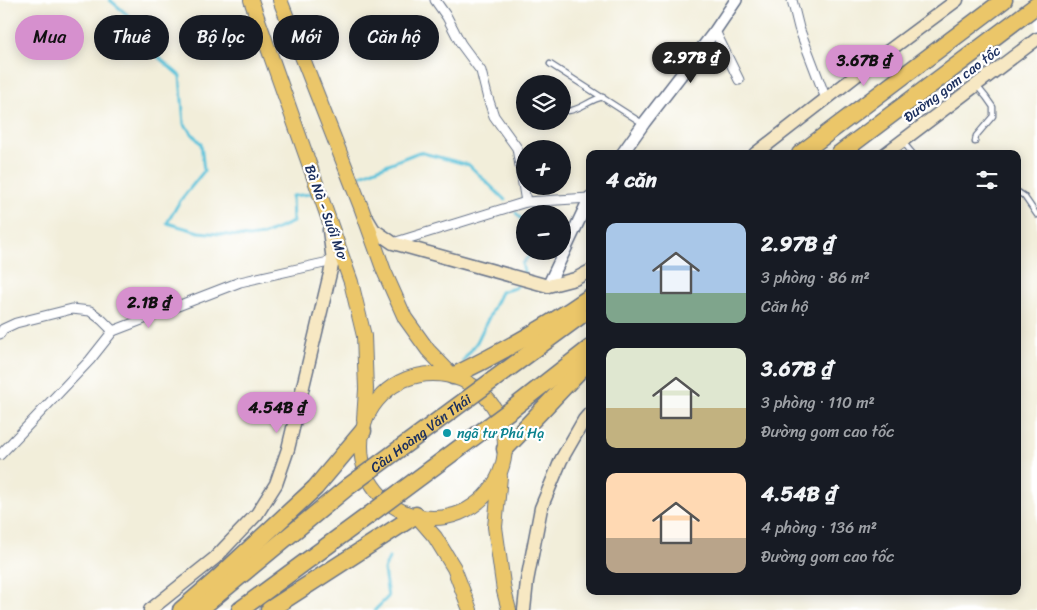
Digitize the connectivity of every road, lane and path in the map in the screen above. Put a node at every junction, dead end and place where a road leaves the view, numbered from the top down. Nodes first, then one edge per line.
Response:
1 (250, 0) edge
2 (280, 0) edge
3 (435, 0) edge
4 (736, 0) edge
5 (792, 0) edge
6 (957, 0) edge
7 (1004, 0) edge
8 (1037, 4) edge
9 (715, 31) junction
10 (1037, 39) edge
11 (550, 64) dead end
12 (739, 80) dead end
13 (976, 85) junction
14 (603, 97) junction
15 (826, 99) junction
16 (905, 104) junction
17 (571, 111) edge
18 (644, 123) junction
19 (903, 140) junction
20 (975, 142) dead end
21 (625, 150) edge
22 (760, 150) edge
23 (805, 150) edge
24 (844, 150) edge
25 (849, 150) edge
26 (890, 150) edge
27 (909, 150) edge
28 (1021, 194) edge
29 (586, 197) edge
30 (526, 202) junction
31 (586, 205) edge
32 (361, 207) junction
33 (1037, 215) edge
34 (328, 218) junction
35 (393, 243) junction
36 (333, 262) junction
37 (586, 273) edge
38 (548, 286) junction
39 (586, 301) edge
40 (586, 311) edge
41 (113, 331) junction
42 (0, 334) edge
43 (586, 351) edge
44 (586, 364) edge
45 (453, 376) junction
46 (586, 418) edge
47 (362, 432) junction
48 (505, 448) junction
49 (0, 454) edge
50 (500, 472) junction
51 (416, 515) junction
52 (150, 610) edge
53 (181, 610) edge
54 (199, 610) edge
55 (240, 610) edge
56 (269, 610) edge
57 (470, 610) edge
58 (509, 610) edge
59 (524, 610) edge

1 - 34 main road, Bà Nà - Suối Mơ
2 - 32 main road
3 - 30 street
4 - 9 street
5 - 15 street
6 - 15 main road
7 - 23 highway
8 - 16 highway
9 - 12 street
9 - 18 street
10 - 13 main road, Đường gom cao tốc
11 - 14 lane
13 - 19 main road, Đường gom cao tốc
13 - 20 lane
14 - 17 lane
14 - 18 lane
15 - 22 main road
16 - 24 highway
16 - 25 highway
18 - 21 street
19 - 26 main road, Đường gom cao tốc
19 - 27 lane
28 - 33 lane
29 - 30 street
30 - 35 street
31 - 38 street
32 - 35 main road
32 - 45 main road
34 - 36 main road
34 - 47 main road, Bà Nà - Suối Mơ
35 - 38 main road
36 - 41 street
36 - 52 main road
37 - 38 main road
39 - 45 highway
40 - 54 highway, Cầu Hoàng Văn Thái, bridge
41 - 42 street
41 - 49 street
43 - 55 highway, bridge
44 - 48 highway
45 - 47 main road
45 - 48 main road
46 - 59 main road
47 - 51 main road
47 - 53 highway
48 - 50 main road
50 - 51 main road
50 - 58 main road
51 - 56 highway
51 - 57 main road

